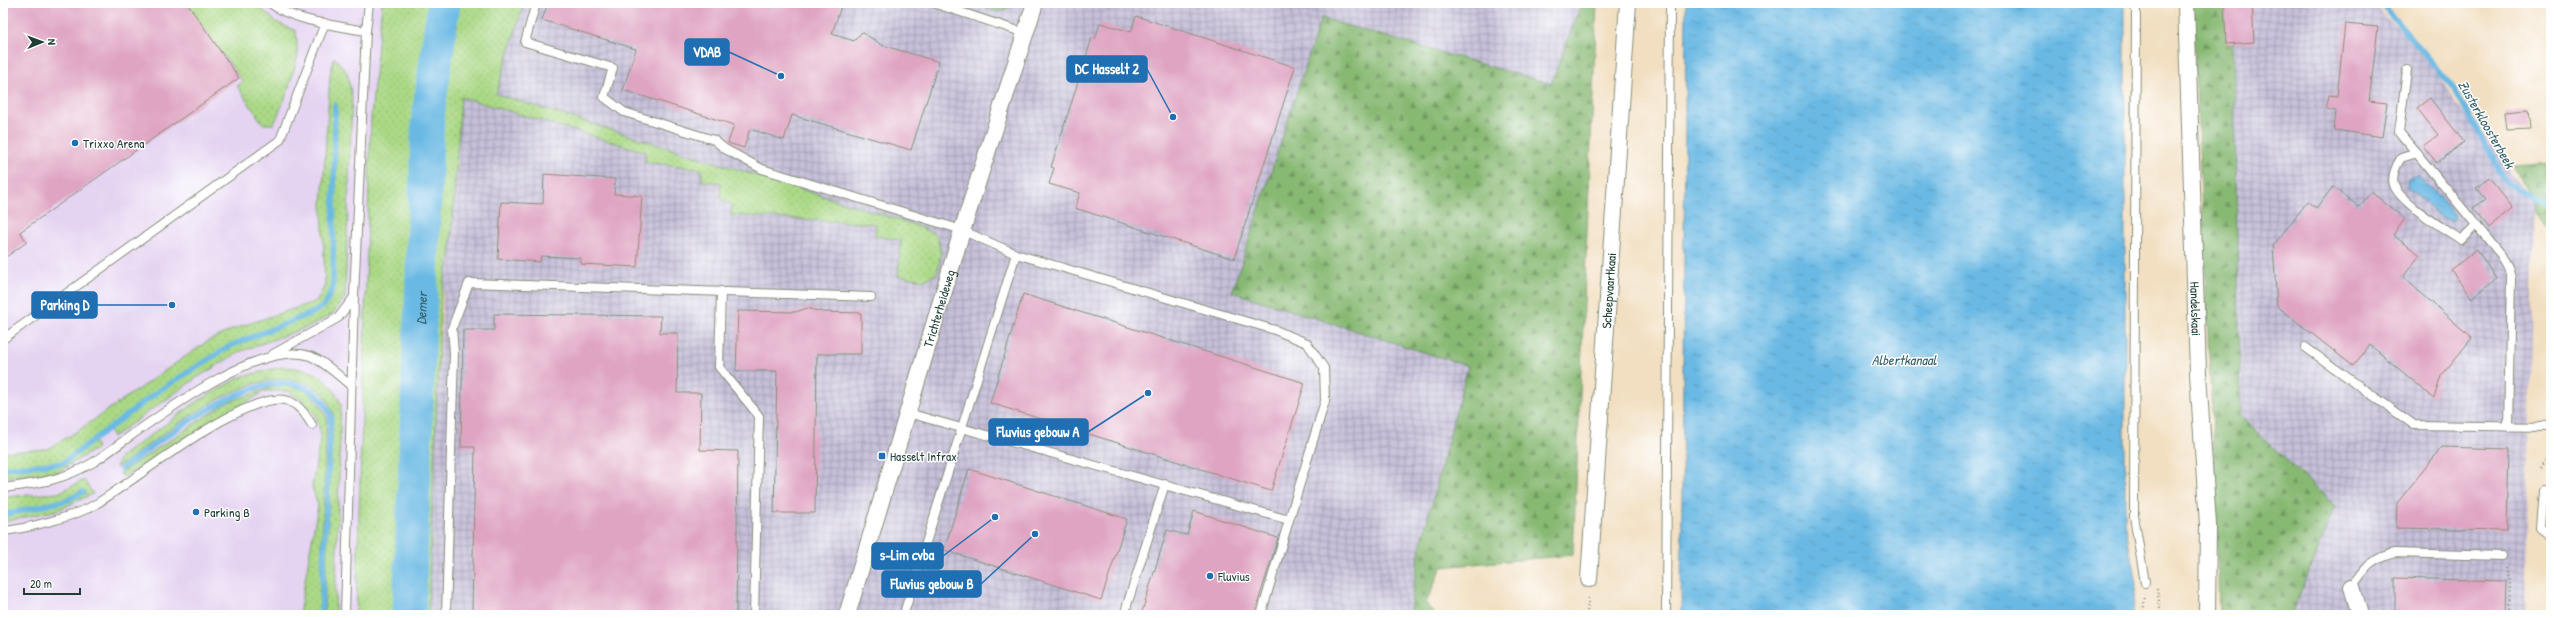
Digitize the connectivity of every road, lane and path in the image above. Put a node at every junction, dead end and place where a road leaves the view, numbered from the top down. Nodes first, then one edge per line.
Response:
1 (270, 3) edge
2 (369, 3) edge
3 (536, 3) edge
4 (933, 3) edge
5 (1035, 3) edge
6 (1628, 3) edge
7 (1670, 3) edge
8 (2136, 3) edge
9 (2186, 3) edge
10 (325, 23) junction
11 (366, 31) junction
12 (1025, 33) junction
13 (2407, 70) dead end
14 (2417, 153) junction
15 (2476, 225) junction
16 (962, 231) junction
17 (1016, 254) junction
18 (721, 291) junction
19 (354, 297) junction
20 (871, 297) dead end
21 (3, 338) edge
22 (2305, 347) dead end
23 (269, 356) junction
24 (351, 386) junction
25 (908, 413) junction
26 (312, 425) dead end
27 (2508, 427) junction
28 (2551, 428) edge
29 (963, 429) junction
30 (2551, 458) edge
31 (2540, 468) dead end
32 (1165, 484) junction
33 (3, 488) edge
34 (2543, 491) dead end
35 (1289, 520) junction
36 (3, 531) edge
37 (2551, 536) edge
38 (2502, 556) joint
39 (1589, 579) dead end
40 (2145, 583) joint
41 (2352, 587) joint
42 (906, 613) edge
43 (345, 615) edge
44 (446, 615) edge
45 (754, 615) edge
46 (846, 615) edge
47 (1124, 615) edge
48 (1261, 615) edge
49 (1666, 615) edge
50 (2143, 615) edge
51 (2207, 615) edge
52 (2360, 615) edge
53 (2509, 615) edge

1 - 10 lane
2 - 11 lane
3 - 16 lane
4 - 12 lane
5 - 12 street, Trichterheideweg
6 - 39 street, Scheepvaartkaai
7 - 49 lane
8 - 40 lane
9 - 51 street, Handelskaai
10 - 11 lane
10 - 21 lane
11 - 19 lane
12 - 16 street, Trichterheideweg
13 - 14 lane
14 - 15 lane
14 - 15 lane
15 - 27 lane
16 - 17 lane
16 - 25 street, Trichterheideweg
17 - 29 lane
17 - 35 lane
18 - 20 lane
18 - 44 lane
18 - 45 lane
19 - 23 lane
19 - 24 lane
22 - 27 lane
23 - 24 lane
23 - 33 lane
24 - 43 lane
25 - 29 lane
25 - 46 street, Trichterheideweg
26 - 36 lane
27 - 28 lane
29 - 32 lane
29 - 42 lane
30 - 31 path
32 - 35 lane
32 - 47 lane
34 - 37 lane
35 - 48 lane
38 - 41 lane
38 - 53 path
40 - 50 path
41 - 52 street

